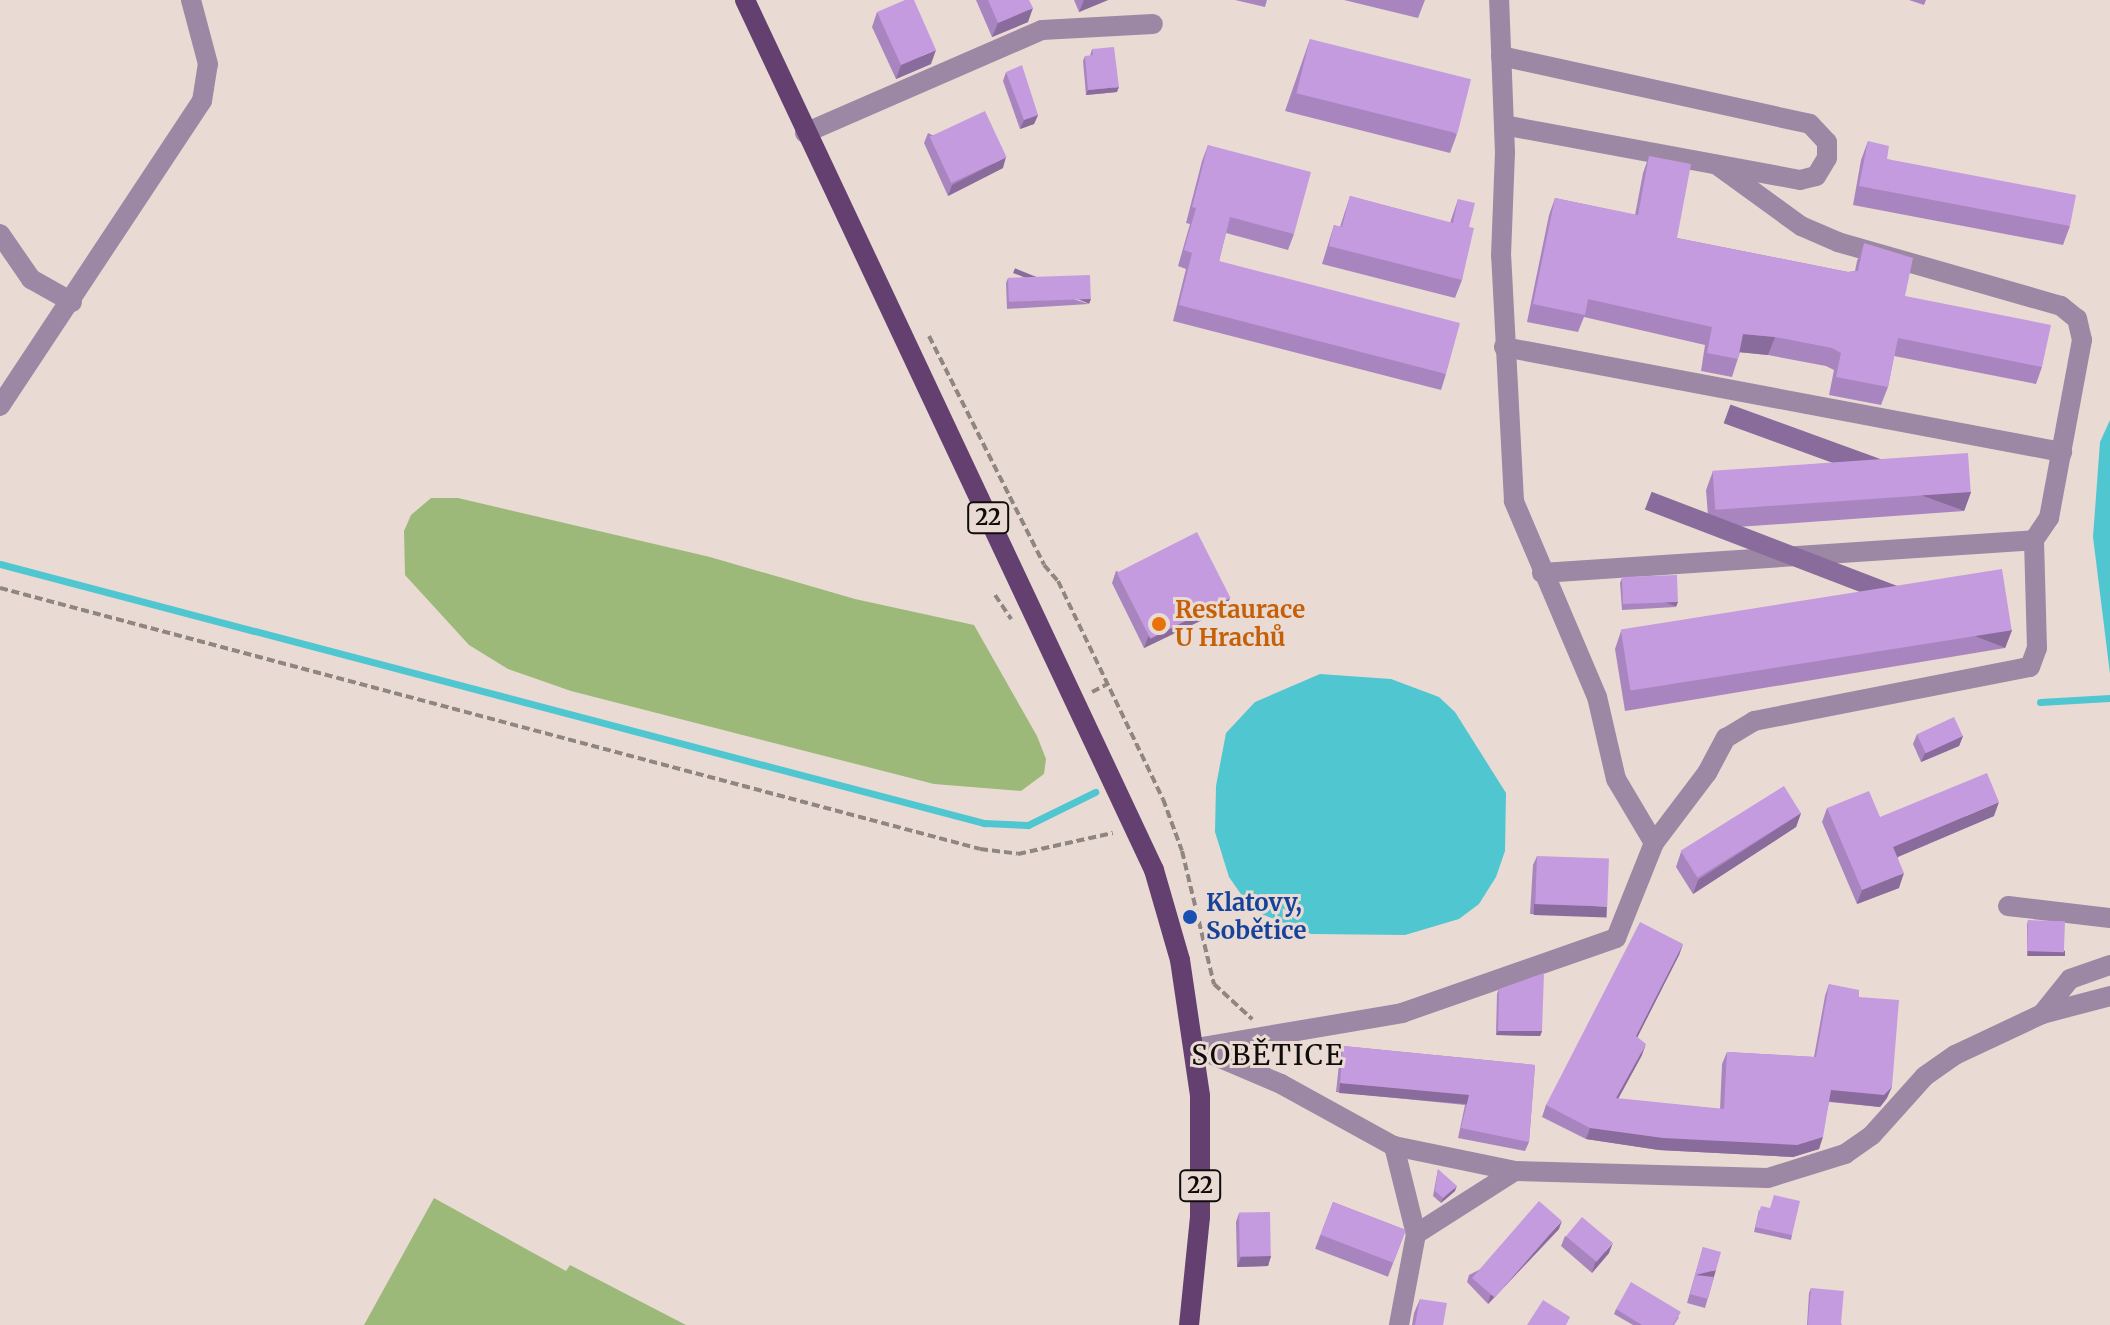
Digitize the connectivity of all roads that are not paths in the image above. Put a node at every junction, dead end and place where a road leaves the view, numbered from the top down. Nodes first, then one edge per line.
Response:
1 (191, 0) edge
2 (745, 0) edge
3 (1499, 0) edge
4 (1153, 24) dead end
5 (1501, 56) junction
6 (1504, 125) junction
7 (805, 133) junction
8 (1717, 165) junction
9 (0, 234) edge
10 (72, 302) junction
11 (1504, 347) junction
12 (0, 406) edge
13 (2062, 452) junction
14 (2034, 540) junction
15 (1542, 573) junction
16 (1654, 843) junction
17 (2008, 906) dead end
18 (2110, 918) edge
19 (2110, 965) edge
20 (2110, 996) edge
21 (2042, 1014) junction
22 (1196, 1048) junction
23 (1394, 1146) junction
24 (1515, 1171) junction
25 (1416, 1234) junction
26 (1189, 1325) edge
27 (1399, 1325) edge

1 - 10 street
2 - 7 main road, 22
3 - 5 street
4 - 7 street
5 - 6 street
5 - 8 street
6 - 8 street
6 - 11 street
7 - 22 main road, 22
8 - 13 street
9 - 10 street
10 - 12 street
11 - 13 street
11 - 15 street
13 - 14 street
14 - 15 street
14 - 16 street
15 - 16 street
16 - 22 street
17 - 18 street
19 - 21 street
20 - 21 street
21 - 24 street
22 - 23 street
22 - 26 main road, 22
23 - 24 street
23 - 25 street
24 - 25 street
25 - 27 street

